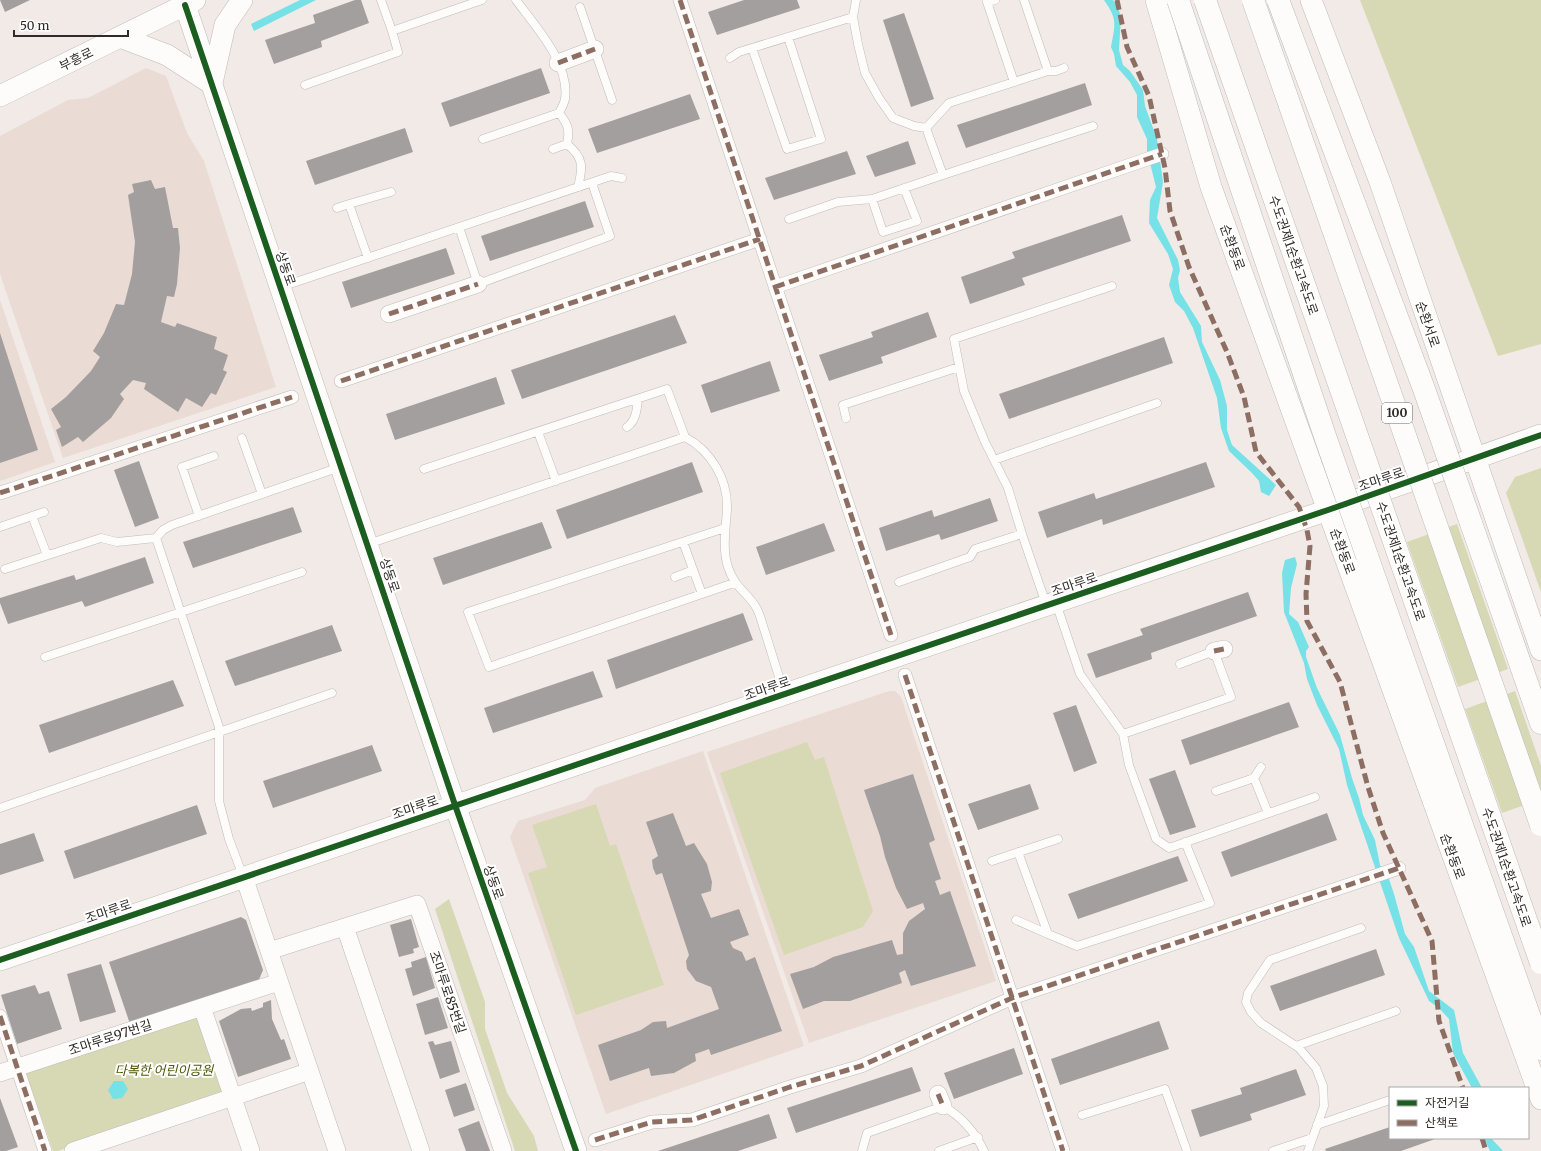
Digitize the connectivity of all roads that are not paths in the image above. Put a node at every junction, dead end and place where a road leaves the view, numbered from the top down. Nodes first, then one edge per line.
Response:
1 (242, 0) edge
2 (381, 0) edge
3 (482, 0) edge
4 (516, 0) edge
5 (680, 0) edge
6 (856, 0) edge
7 (995, 0) edge
8 (1024, 0) edge
9 (1156, 0) edge
10 (1178, 0) edge
11 (1205, 0) edge
12 (1253, 0) edge
13 (1278, 0) edge
14 (1310, 0) edge
15 (190, 3) edge
16 (580, 7) dead end
17 (853, 17) junction
18 (392, 31) junction
19 (120, 37) junction
20 (788, 37) junction
21 (752, 48) junction
22 (594, 49) junction
23 (730, 58) dead end
24 (558, 62) junction
25 (1064, 68) dead end
26 (1048, 71) junction
27 (1014, 82) junction
28 (212, 84) junction
29 (305, 85) dead end
30 (0, 96) edge
31 (612, 100) dead end
32 (559, 113) junction
33 (1094, 126) dead end
34 (926, 128) junction
35 (483, 139) dead end
36 (567, 144) junction
37 (553, 149) dead end
38 (1162, 154) dead end
39 (943, 176) junction
40 (622, 178) dead end
41 (592, 183) junction
42 (578, 187) junction
43 (904, 188) junction
44 (391, 192) dead end
45 (872, 199) junction
46 (349, 204) junction
47 (337, 208) dead end
48 (790, 219) dead end
49 (459, 227) junction
50 (760, 239) junction
51 (368, 258) junction
52 (478, 284) junction
53 (1112, 286) dead end
54 (281, 287) junction
55 (775, 287) junction
56 (389, 314) dead end
57 (959, 367) junction
58 (341, 381) dead end
59 (292, 398) dead end
60 (638, 399) junction
61 (1157, 403) dead end
62 (846, 418) dead end
63 (627, 427) dead end
64 (538, 432) junction
65 (1541, 435) edge
66 (685, 437) junction
67 (242, 438) dead end
68 (214, 456) dead end
69 (1474, 458) junction
70 (994, 460) junction
71 (342, 466) junction
72 (424, 469) dead end
73 (556, 481) junction
74 (0, 493) edge
75 (262, 494) junction
76 (1328, 510) junction
77 (44, 512) dead end
78 (32, 516) junction
79 (199, 516) junction
80 (0, 527) edge
81 (725, 528) junction
82 (1022, 534) junction
83 (156, 538) junction
84 (683, 542) junction
85 (368, 544) junction
86 (47, 556) junction
87 (5, 569) dead end
88 (694, 570) junction
89 (302, 572) dead end
90 (675, 577) dead end
91 (899, 582) dead end
92 (734, 583) junction
93 (702, 594) junction
94 (1051, 604) junction
95 (180, 611) junction
96 (891, 635) dead end
97 (1541, 650) edge
98 (45, 657) dead end
99 (1180, 664) dead end
100 (905, 676) dead end
101 (332, 693) dead end
102 (785, 694) junction
103 (1541, 722) edge
104 (220, 732) junction
105 (1123, 734) junction
106 (1261, 767) dead end
107 (1254, 778) junction
108 (1216, 791) dead end
109 (1315, 797) dead end
110 (456, 805) junction
111 (0, 808) edge
112 (1268, 813) junction
113 (1541, 825) edge
114 (1058, 839) dead end
115 (1186, 842) junction
116 (1018, 852) junction
117 (992, 861) dead end
118 (1399, 868) dead end
119 (244, 877) junction
120 (1016, 920) dead end
121 (345, 927) junction
122 (1361, 928) dead end
123 (1048, 934) junction
124 (269, 951) junction
125 (0, 960) edge
126 (1541, 963) edge
127 (279, 982) junction
128 (1012, 998) junction
129 (202, 1007) junction
130 (1396, 1011) dead end
131 (0, 1016) edge
132 (1296, 1046) junction
133 (1541, 1049) edge
134 (17, 1067) junction
135 (310, 1071) junction
136 (0, 1073) edge
137 (233, 1097) junction
138 (1541, 1099) edge
139 (1389, 1100) edge
140 (1082, 1115) dead end
141 (1317, 1125) junction
142 (978, 1137) junction
143 (1312, 1138) junction
144 (595, 1140) dead end
145 (45, 1151) edge
146 (73, 1151) edge
147 (251, 1151) edge
148 (337, 1151) edge
149 (421, 1151) edge
150 (503, 1151) edge
151 (576, 1151) edge
152 (862, 1151) edge
153 (939, 1151) edge
154 (984, 1151) edge
155 (1063, 1151) edge
156 (1186, 1151) edge
157 (1273, 1151) edge
158 (1308, 1151) edge

1 - 28 street
2 - 18 lane
3 - 18 lane
4 - 24 lane
5 - 50 street
6 - 17 lane
7 - 27 lane
8 - 26 lane
9 - 76 street, 순환동로
10 - 133 highway, bridge
11 - 126 highway, 수도권제1순환고속도로, bridge
12 - 113 highway, 100, bridge
13 - 103 highway, bridge
14 - 69 street, 순환서로
15 - 19 street, 부흥로
15 - 28 street, 상동로
16 - 22 lane
17 - 20 lane
17 - 34 lane
18 - 29 lane
19 - 28 street
19 - 30 street, 부흥로
20 - 21 lane
20 - 21 lane
21 - 23 lane
22 - 24 street
22 - 31 lane
24 - 32 lane
25 - 26 lane
26 - 27 lane
27 - 34 lane
28 - 54 street, 상동로
32 - 35 lane
32 - 36 lane
33 - 39 lane
34 - 39 lane
36 - 37 lane
36 - 42 lane
38 - 55 street
39 - 43 lane
40 - 41 lane
41 - 42 lane
41 - 52 lane
42 - 49 lane
43 - 45 lane
43 - 45 lane
44 - 46 lane
45 - 48 lane
46 - 47 lane
46 - 51 lane
49 - 51 lane
49 - 52 lane
50 - 55 street
50 - 58 street
51 - 54 lane
52 - 56 street
53 - 57 lane
54 - 71 street, 상동로
55 - 96 street
57 - 62 lane
57 - 70 lane
59 - 74 street
60 - 63 lane
60 - 64 lane
60 - 66 lane
61 - 70 lane
64 - 72 lane
64 - 73 lane
65 - 69 street, 조마루로
66 - 73 lane
66 - 81 lane
67 - 75 lane
68 - 79 lane
69 - 76 street, 조마루로
69 - 97 street, 순환서로
70 - 82 lane
71 - 75 lane
71 - 85 street, 상동로
73 - 85 lane
75 - 79 lane
76 - 94 street, 조마루로
76 - 138 street, 순환동로
77 - 78 lane
78 - 80 lane
78 - 86 lane
79 - 83 lane
81 - 84 lane
81 - 92 lane
82 - 91 lane
82 - 94 lane
83 - 86 lane
83 - 95 lane
84 - 88 lane
84 - 93 lane
85 - 110 street, 상동로
86 - 87 lane
88 - 90 lane
88 - 93 lane
89 - 95 lane
92 - 93 lane
92 - 102 lane
94 - 102 street, 조마루로
94 - 105 lane
95 - 98 lane
95 - 104 lane
99 - 105 lane
100 - 128 street
101 - 104 lane
102 - 110 street, 조마루로
104 - 111 lane
104 - 119 lane
105 - 115 lane
106 - 107 lane
107 - 108 lane
107 - 112 lane
109 - 112 lane
110 - 119 street, 조마루로
110 - 151 street, 상동로
112 - 115 lane
114 - 116 lane
115 - 123 lane
116 - 117 lane
116 - 123 lane
118 - 128 street
119 - 124 street
119 - 125 street, 조마루로
120 - 123 lane
121 - 124 street, 조마루로85번길
121 - 149 street
121 - 150 street, 조마루로85번길
122 - 132 lane
124 - 127 street
127 - 129 street, 조마루로97번길
127 - 135 street
128 - 144 street
128 - 155 street
129 - 134 street, 조마루로97번길
129 - 137 street
130 - 132 lane
131 - 134 street
132 - 141 lane
134 - 136 street, 조마루로97번길
134 - 145 street
135 - 137 street
135 - 148 street
137 - 146 street
137 - 147 street
139 - 141 lane
140 - 156 lane
141 - 143 lane
142 - 152 lane
142 - 153 lane
142 - 154 lane
143 - 157 lane
143 - 158 lane

